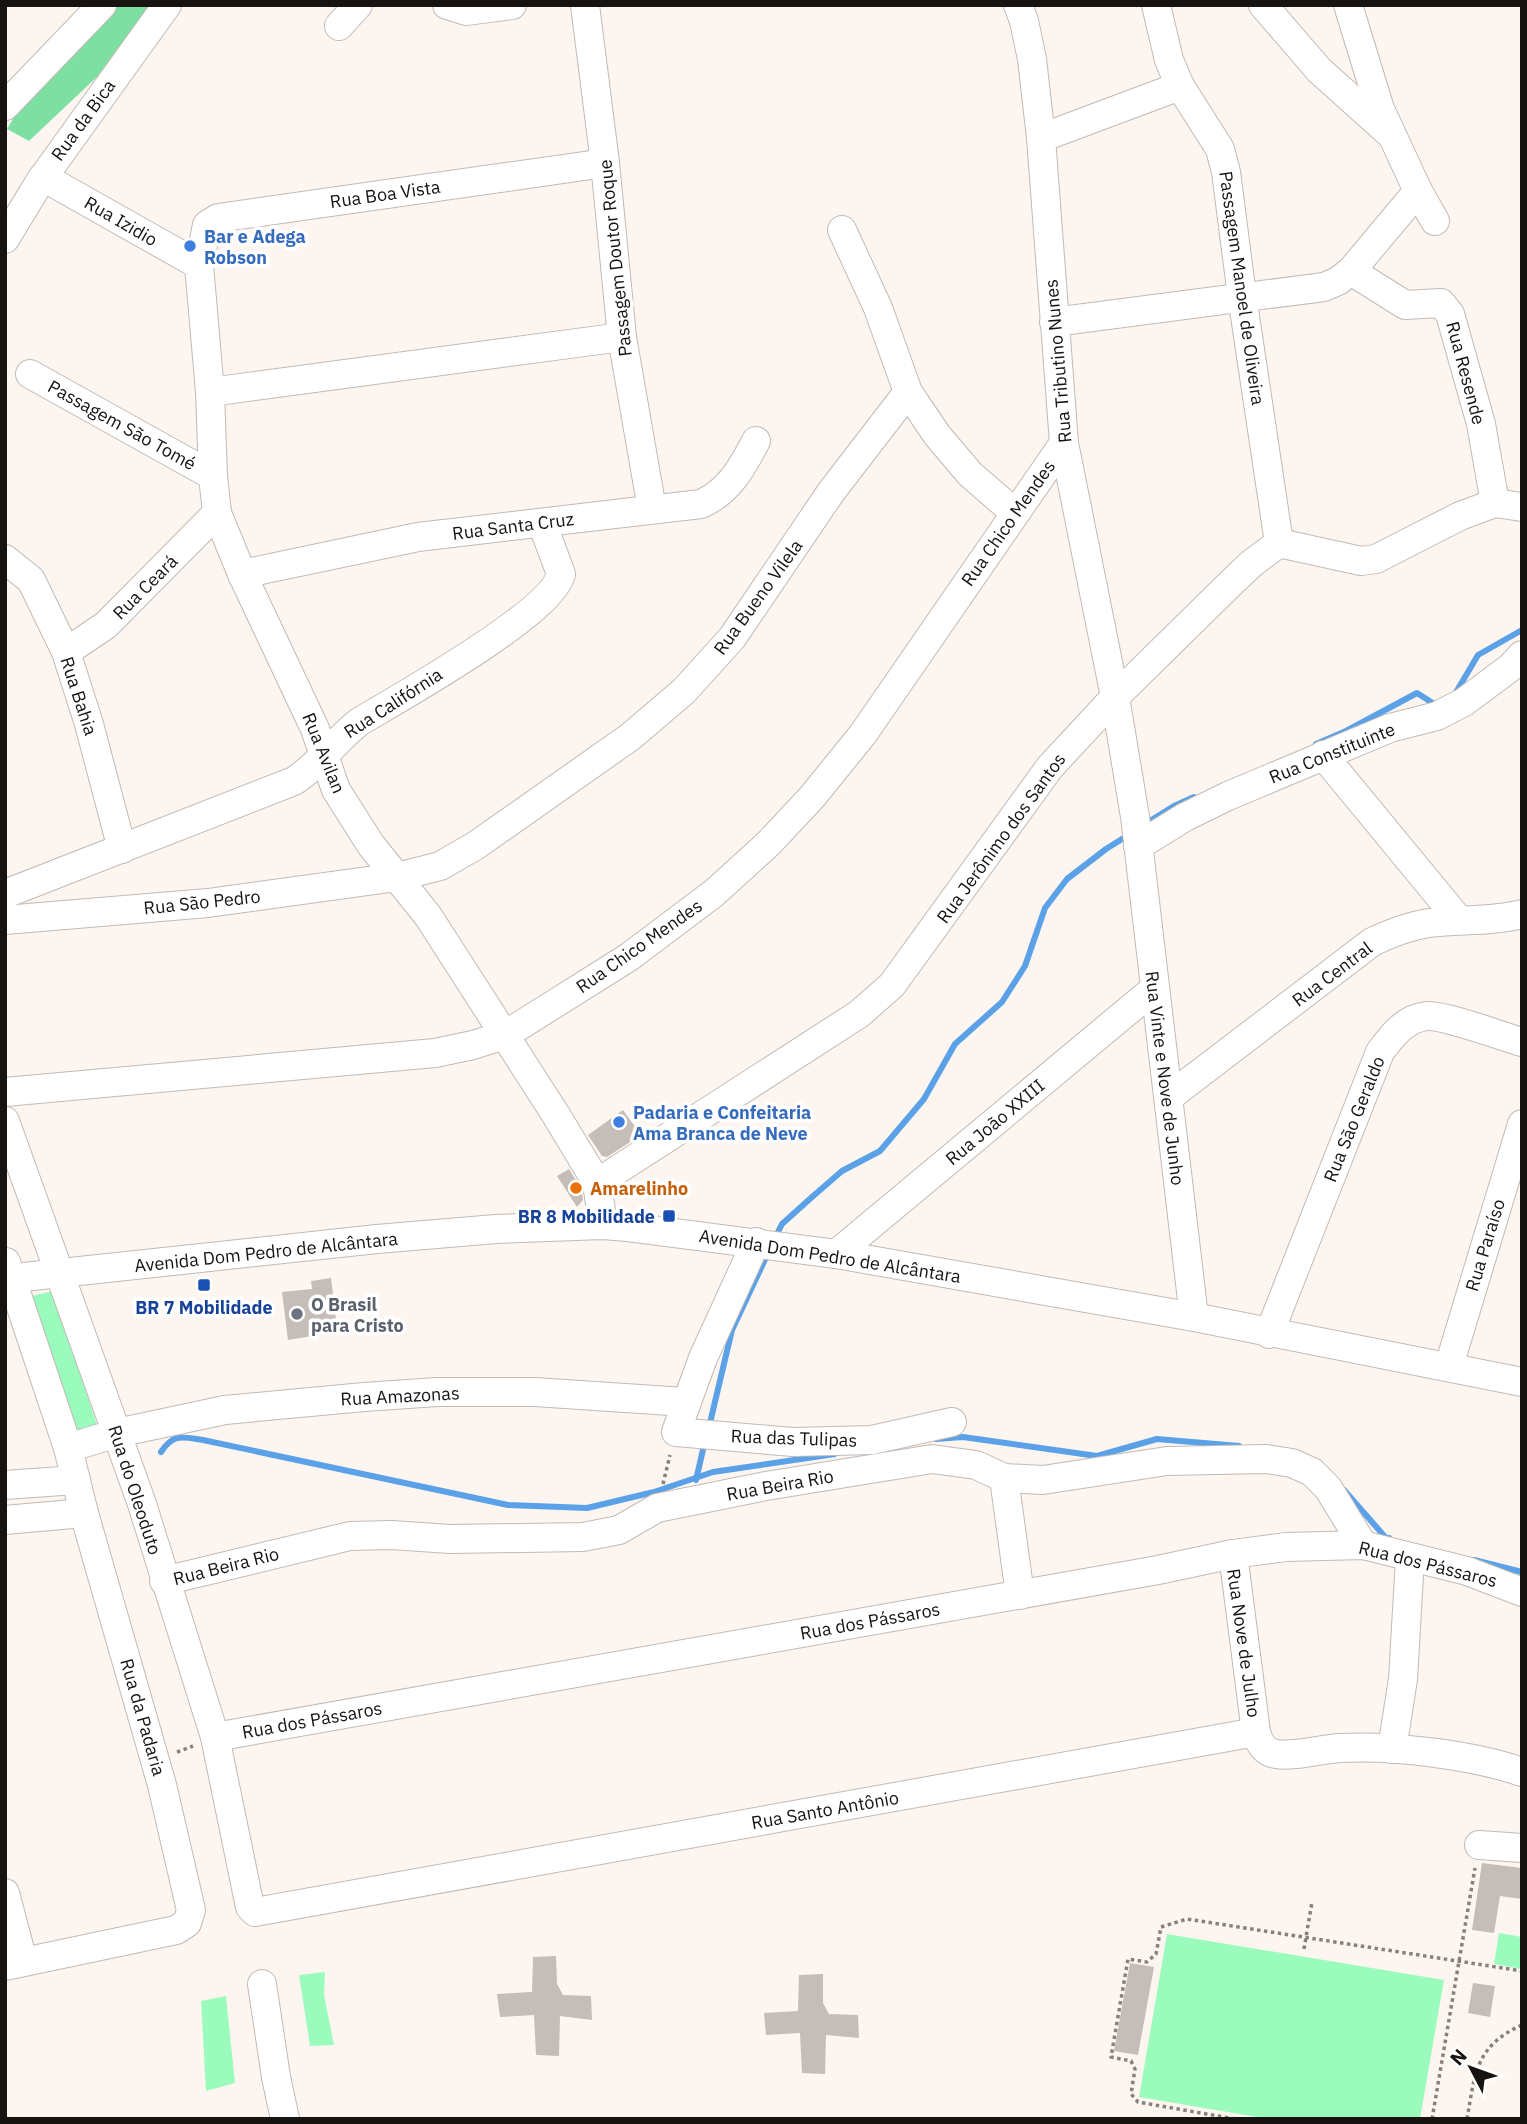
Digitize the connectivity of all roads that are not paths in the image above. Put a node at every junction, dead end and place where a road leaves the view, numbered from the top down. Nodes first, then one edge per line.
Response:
1 (102, 5) edge
2 (167, 5) edge
3 (358, 5) edge
4 (447, 5) edge
5 (512, 5) edge
6 (585, 5) edge
7 (1018, 5) edge
8 (1156, 5) edge
9 (1263, 5) edge
10 (1348, 5) edge
11 (339, 26) dead end
12 (1180, 86) junction
13 (5, 106) edge
14 (1393, 137) junction
15 (1041, 138) junction
16 (605, 163) junction
17 (43, 177) junction
18 (1418, 191) junction
19 (1436, 221) dead end
20 (842, 230) dead end
21 (5, 239) edge
22 (199, 265) junction
23 (1351, 271) junction
24 (1242, 296) junction
25 (1054, 323) junction
26 (622, 337) junction
27 (30, 374) dead end
28 (908, 392) junction
29 (210, 393) junction
30 (756, 440) dead end
31 (1064, 443) junction
32 (213, 476) junction
33 (1508, 505) edge
34 (652, 509) junction
35 (217, 513) junction
36 (1015, 513) junction
37 (542, 523) junction
38 (1279, 543) junction
39 (5, 559) edge
40 (242, 574) junction
41 (66, 652) junction
42 (1522, 655) edge
43 (1115, 697) junction
44 (325, 754) junction
45 (1322, 755) junction
46 (1136, 834) junction
47 (122, 849) junction
48 (397, 877) junction
49 (5, 894) edge
50 (1522, 914) edge
51 (5, 920) edge
52 (1459, 920) junction
53 (1153, 990) junction
54 (505, 1035) junction
55 (1522, 1042) edge
56 (5, 1092) edge
57 (1169, 1097) junction
58 (5, 1121) edge
59 (1522, 1124) edge
60 (597, 1183) junction
61 (603, 1225) junction
62 (762, 1243) junction
63 (836, 1254) junction
64 (7, 1273) edge
65 (59, 1274) junction
66 (1194, 1317) junction
67 (1269, 1334) junction
68 (1448, 1366) junction
69 (1522, 1382) edge
70 (685, 1402) junction
71 (952, 1422) dead end
72 (117, 1433) junction
73 (68, 1448) junction
74 (1004, 1478) junction
75 (76, 1480) junction
76 (5, 1485) edge
77 (84, 1513) junction
78 (5, 1520) edge
79 (1363, 1545) junction
80 (1233, 1553) junction
81 (1410, 1558) junction
82 (164, 1581) junction
83 (1522, 1592) edge
84 (1020, 1595) junction
85 (1256, 1732) junction
86 (215, 1737) junction
87 (1392, 1749) junction
88 (1522, 1772) edge
89 (1479, 1845) road end
90 (1522, 1848) edge
91 (5, 1893) edge
92 (250, 1907) joint
93 (14, 1963) edge
94 (262, 1983) dead end
95 (285, 2119) edge

1 - 13 street
2 - 17 street, Rua da Bica
3 - 11 street
4 - 5 street
6 - 16 street, Passagem Doutor Roque
7 - 15 street, Rua Tributino Nunes
8 - 12 street, Passagem Manoel de Oliveira
9 - 14 street
10 - 14 street
12 - 15 street
12 - 24 street, Passagem Manoel de Oliveira
14 - 18 street
15 - 25 street, Rua Tributino Nunes
16 - 22 street, Rua Boa Vista
16 - 26 street, Passagem Doutor Roque
17 - 21 street, Rua da Bica
17 - 22 street, Rua Izidio
18 - 19 street
18 - 23 street
20 - 28 street
22 - 29 street, Rua Avilan
23 - 24 street
23 - 33 street, Rua Resende
24 - 25 street
24 - 38 street, Passagem Manoel de Oliveira
25 - 31 street, Rua Tributino Nunes
26 - 29 street
26 - 34 street, Passagem Doutor Roque
27 - 32 street, Passagem São Tomé
28 - 36 street
28 - 48 street, Rua Bueno Vilela
29 - 32 street, Rua Avilan
30 - 34 street, Rua Santa Cruz
31 - 36 street, Rua Chico Mendes
31 - 43 street, Rua Tributino Nunes
32 - 35 street, Rua Avilan
33 - 38 street
34 - 37 street, Rua Santa Cruz
35 - 40 street, Rua Avilan
35 - 41 street, Rua Ceará
36 - 54 street, Rua Chico Mendes
37 - 40 street, Rua Santa Cruz
37 - 44 street, Rua Califórnia
38 - 43 street, Rua Jerônimo dos Santos
39 - 41 street, Rua Bahia
40 - 44 street, Rua Avilan
41 - 47 street, Rua Bahia
42 - 45 street, Rua Constituinte
43 - 46 street, Rua Tributino Nunes
43 - 60 street, Rua Jerônimo dos Santos
44 - 47 street, Rua Califórnia
44 - 48 street, Rua Avilan
45 - 46 street, Rua Constituinte
45 - 52 street
46 - 53 street, Rua Vinte e Nove de Junho
47 - 49 street, Rua Califórnia
48 - 51 street, Rua São Pedro
48 - 54 street, Rua Avilan
50 - 52 street, Rua Central
52 - 57 street, Rua Central
53 - 57 street, Rua Vinte e Nove de Junho
53 - 63 street, Rua João XXIII
54 - 56 street, Rua Chico Mendes
54 - 60 street, Rua Avilan
55 - 67 street, Rua São Geraldo
57 - 66 street, Rua Vinte e Nove de Junho
58 - 65 street, Rua do Oleoduto
59 - 68 street, Rua Paraíso
60 - 61 street, Rua Avilan
61 - 62 street, Avenida Dom Pedro de Alcântara
61 - 65 street, Avenida Dom Pedro de Alcântara
62 - 63 street, Avenida Dom Pedro de Alcântara
62 - 70 street
63 - 66 street, Avenida Dom Pedro de Alcântara
64 - 65 street, Avenida Dom Pedro de Alcântara
64 - 73 street
65 - 72 street, Rua do Oleoduto
66 - 67 street, Avenida Dom Pedro de Alcântara
67 - 68 street, Avenida Dom Pedro de Alcântara
68 - 69 street, Avenida Dom Pedro de Alcântara
70 - 71 street, Rua das Tulipas
70 - 72 street, Rua Amazonas
72 - 73 street, Rua Amazonas
72 - 82 street, Rua do Oleoduto
73 - 75 street
74 - 79 street, Rua Beira Rio
74 - 82 street, Rua Beira Rio
74 - 84 street
75 - 76 street
75 - 77 street
77 - 78 street
77 - 93 street, Rua da Padaria
79 - 80 street, Rua dos Pássaros
79 - 81 street, Rua dos Pássaros
80 - 84 street, Rua dos Pássaros
80 - 85 street, Rua Nove de Julho
81 - 83 street, Rua dos Pássaros
81 - 87 street
82 - 86 street, Rua do Oleoduto
84 - 86 street, Rua dos Pássaros
85 - 87 street
85 - 92 street, Rua Santo Antônio
86 - 92 street, Rua do Oleoduto
87 - 88 street
89 - 90 street
91 - 93 street
94 - 95 street

